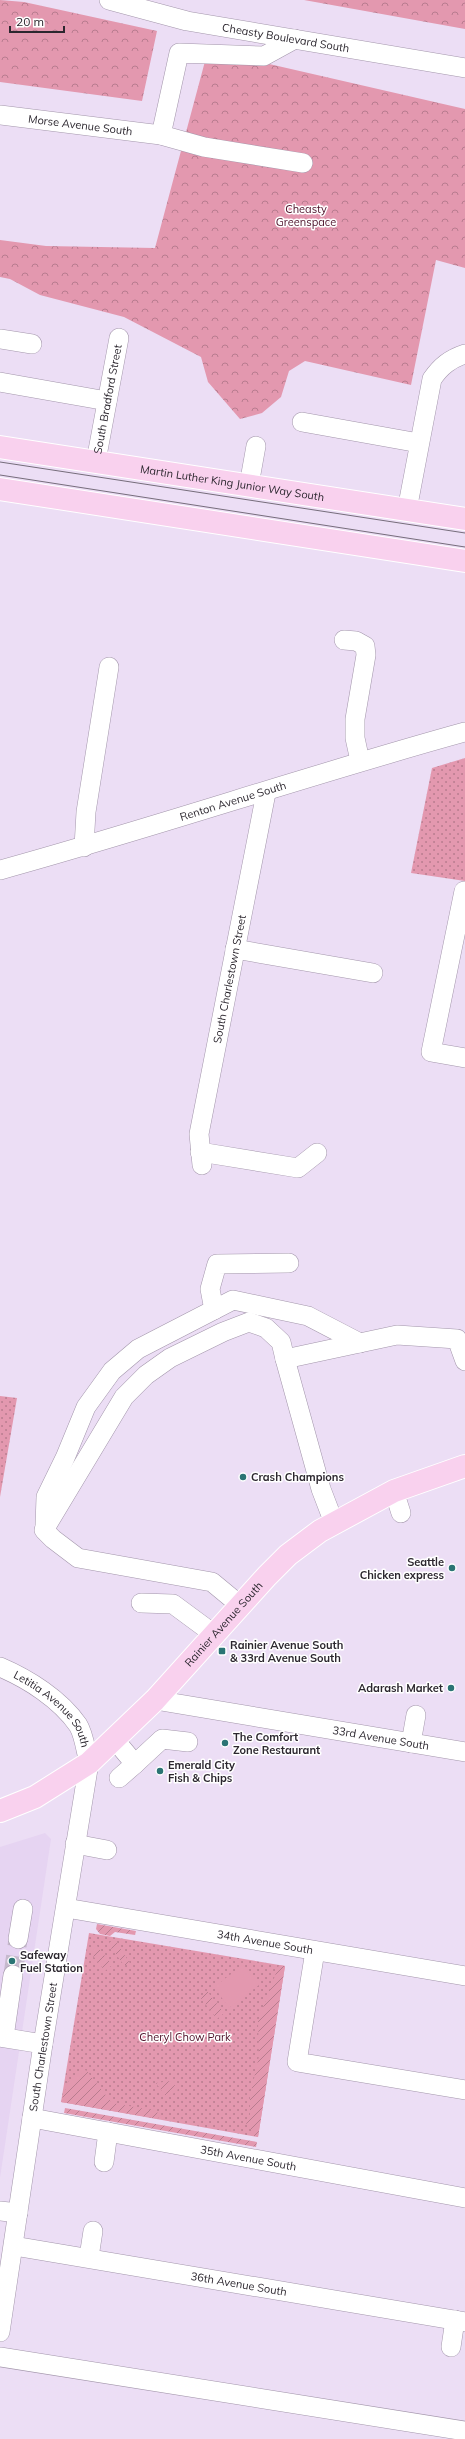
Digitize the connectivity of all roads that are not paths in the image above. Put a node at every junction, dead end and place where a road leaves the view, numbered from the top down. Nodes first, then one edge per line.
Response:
1 (109, 0) edge
2 (295, 39) junction
3 (465, 68) edge
4 (0, 115) edge
5 (161, 135) junction
6 (303, 163) dead end
7 (119, 338) dead end
8 (0, 339) edge
9 (32, 344) dead end
10 (457, 357) edge
11 (0, 382) edge
12 (107, 401) junction
13 (302, 422) dead end
14 (419, 443) junction
15 (256, 446) dead end
16 (0, 447) edge
17 (96, 461) junction
18 (250, 485) junction
19 (0, 489) edge
20 (406, 510) junction
21 (465, 519) edge
22 (465, 561) edge
23 (344, 640) dead end
24 (109, 667) dead end
25 (465, 732) edge
26 (360, 761) junction
27 (266, 792) junction
28 (84, 847) junction
29 (0, 870) edge
30 (464, 891) dead end
31 (235, 949) junction
32 (373, 973) dead end
33 (465, 1058) edge
34 (317, 1153) dead end
35 (289, 1263) dead end
36 (214, 1310) junction
37 (360, 1343) junction
38 (284, 1360) junction
39 (465, 1361) edge
40 (465, 1466) edge
41 (394, 1491) junction
42 (401, 1513) dead end
43 (334, 1524) junction
44 (44, 1530) junction
45 (142, 1603) dead end
46 (241, 1606) junction
47 (215, 1635) junction
48 (0, 1667) edge
49 (154, 1700) junction
50 (416, 1715) dead end
51 (115, 1740) junction
52 (188, 1742) dead end
53 (411, 1743) junction
54 (465, 1752) edge
55 (89, 1763) junction
56 (135, 1764) junction
57 (119, 1778) dead end
58 (0, 1811) edge
59 (75, 1844) junction
60 (108, 1850) dead end
61 (66, 1908) junction
62 (23, 1910) dead end
63 (18, 1939) tunnel mouth
64 (315, 1951) junction
65 (13, 1975) tunnel mouth
66 (465, 1976) edge
67 (2, 2037) edge
68 (43, 2044) junction
69 (465, 2090) edge
70 (32, 2118) junction
71 (108, 2132) junction
72 (104, 2162) dead end
73 (465, 2198) edge
74 (9, 2212) edge
75 (93, 2231) dead end
76 (14, 2246) junction
77 (89, 2257) junction
78 (460, 2321) edge
79 (0, 2332) edge
80 (450, 2347) dead end
81 (0, 2356) edge
82 (465, 2431) edge

1 - 2 street, Cheasty Boulevard South
2 - 3 street, Cheasty Boulevard South
2 - 5 street
4 - 5 street, Morse Avenue South
5 - 6 street, Morse Avenue South
7 - 12 street, South Bradford Street
8 - 9 street
10 - 14 street
11 - 12 street
12 - 17 street, South Bradford Street
13 - 14 street
14 - 20 street
15 - 18 street
16 - 17 main road, Martin Luther King Junior Way South
17 - 18 main road, Martin Luther King Junior Way South
18 - 20 main road, Martin Luther King Junior Way South
19 - 22 main road
20 - 21 main road, Martin Luther King Junior Way South
23 - 26 street
24 - 28 street
25 - 26 street, Renton Avenue South
26 - 27 street, Renton Avenue South
27 - 28 street, Renton Avenue South
27 - 31 street, South Charlestown Street
28 - 29 street, Renton Avenue South
30 - 33 street
31 - 32 street
31 - 34 street, South Charlestown Street
35 - 36 street
36 - 37 street
36 - 44 street
37 - 38 street
37 - 39 street
38 - 43 street
38 - 44 street
40 - 41 main road, Rainier Avenue South
41 - 42 street
41 - 43 main road, Rainier Avenue South
43 - 46 main road, Rainier Avenue South
44 - 46 street
45 - 47 street
46 - 47 main road, Rainier Avenue South
47 - 49 main road, Rainier Avenue South
48 - 55 street, Letitia Avenue South
49 - 51 main road, Rainier Avenue South
49 - 53 street, 33rd Avenue South
50 - 53 street
51 - 55 main road, Rainier Avenue South
51 - 56 street
52 - 56 street
53 - 54 street, 33rd Avenue South
55 - 58 main road, Rainier Avenue South
55 - 59 street, South Charlestown Street
56 - 57 street
59 - 60 street
59 - 61 street, South Charlestown Street
61 - 64 street, 34th Avenue South
61 - 68 street, South Charlestown Street
62 - 63 street
64 - 66 street, 34th Avenue South
64 - 69 street
65 - 67 street
67 - 68 street
68 - 70 street, South Charlestown Street
70 - 71 street, 35th Avenue South
70 - 74 street, South Charlestown Street
71 - 72 street
71 - 73 street, 35th Avenue South
74 - 76 street, South Charlestown Street
75 - 77 street
76 - 77 street, 36th Avenue South
76 - 79 street, South Charlestown Street
77 - 78 street, 36th Avenue South
78 - 80 street
81 - 82 street

